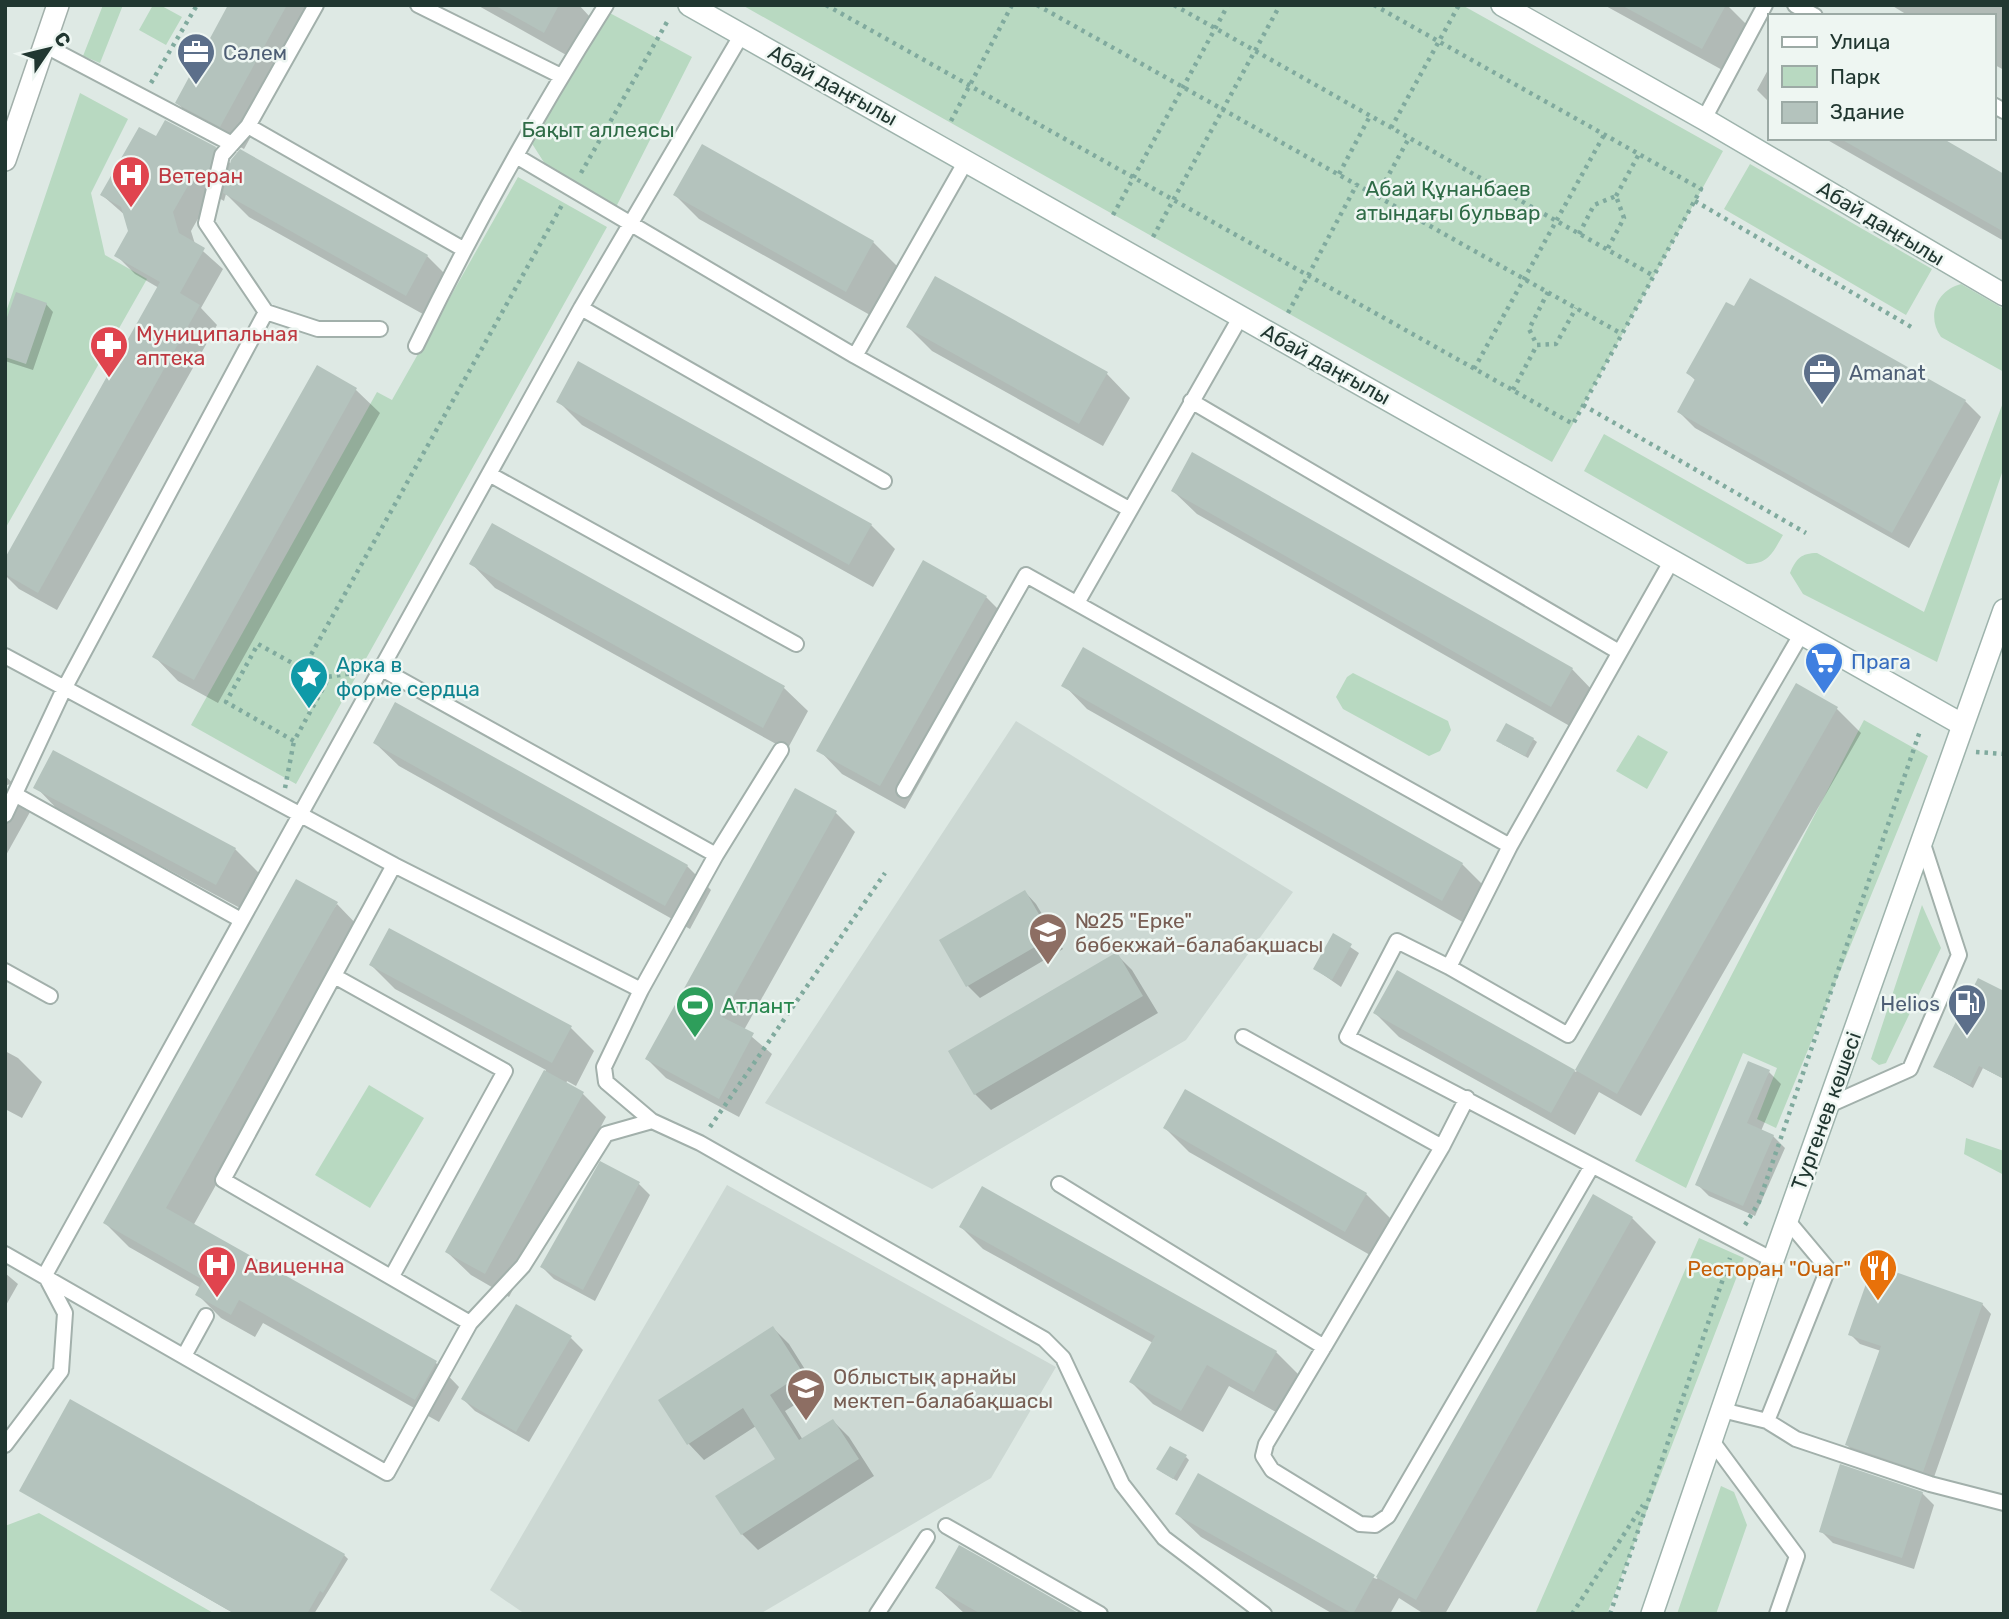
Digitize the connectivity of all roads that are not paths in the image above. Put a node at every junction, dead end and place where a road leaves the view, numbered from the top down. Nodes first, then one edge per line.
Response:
1 (58, 5) edge
2 (316, 5) edge
3 (418, 5) edge
4 (606, 5) edge
5 (689, 5) edge
6 (1503, 5) edge
7 (1765, 5) edge
8 (1794, 5) edge
9 (1811, 14) edge
10 (742, 34) junction
11 (44, 45) junction
12 (561, 76) junction
13 (1704, 119) junction
14 (248, 126) junction
15 (232, 144) junction
16 (516, 156) junction
17 (5, 160) edge
18 (966, 161) junction
19 (630, 224) junction
20 (463, 249) junction
21 (2004, 295) edge
22 (581, 308) junction
23 (266, 312) junction
24 (1241, 316) junction
25 (380, 329) dead end
26 (416, 346) dead end
27 (855, 356) junction
28 (1191, 401) junction
29 (489, 474) junction
30 (884, 481) dead end
31 (1129, 509) junction
32 (1672, 560) junction
33 (1077, 603) junction
34 (2004, 610) edge
35 (1802, 634) junction
36 (796, 644) dead end
37 (1619, 652) junction
38 (5, 656) edge
39 (380, 668) junction
40 (64, 689) junction
41 (1964, 725) junction
42 (781, 750) dead end
43 (904, 790) dead end
44 (16, 795) junction
45 (300, 814) junction
46 (5, 815) edge
47 (1922, 841) junction
48 (1510, 846) junction
49 (716, 855) junction
50 (394, 864) junction
51 (241, 920) junction
52 (1449, 967) junction
53 (5, 971) edge
54 (336, 977) junction
55 (641, 990) junction
56 (50, 996) dead end
57 (1244, 1037) dead end
58 (1466, 1098) junction
59 (1829, 1105) junction
60 (652, 1121) junction
61 (1442, 1147) junction
62 (1592, 1166) junction
63 (1059, 1184) dead end
64 (1787, 1220) junction
65 (5, 1254) edge
66 (1773, 1260) junction
67 (45, 1275) junction
68 (392, 1276) junction
69 (206, 1317) dead end
70 (470, 1323) junction
71 (1324, 1347) junction
72 (184, 1356) junction
73 (1722, 1410) junction
74 (1767, 1421) junction
75 (1712, 1441) junction
76 (5, 1445) edge
77 (2004, 1503) edge
78 (946, 1526) dead end
79 (927, 1536) dead end
80 (1244, 1609) edge
81 (877, 1614) edge
82 (1100, 1614) edge
83 (1264, 1614) edge
84 (1653, 1614) edge
85 (1777, 1614) edge

1 - 11 main road
2 - 14 lane
3 - 12 lane
4 - 12 lane
5 - 10 main road, Абай даңғылы
6 - 13 main road, Абай даңғылы
7 - 13 lane
8 - 9 lane
10 - 18 main road, Абай даңғылы
10 - 19 lane
11 - 15 lane
11 - 17 main road
12 - 16 lane
13 - 21 main road, Абай даңғылы
14 - 15 lane
14 - 20 lane
15 - 23 lane
16 - 19 lane
16 - 20 lane
18 - 24 main road, Абай даңғылы
18 - 27 lane
19 - 22 lane
19 - 27 lane
20 - 26 lane
22 - 29 lane
22 - 30 lane
23 - 25 lane
23 - 40 lane
24 - 28 lane
24 - 32 main road, Абай даңғылы
27 - 31 lane
28 - 31 lane
28 - 37 lane
29 - 36 lane
29 - 39 lane
31 - 33 lane
32 - 35 main road, Абай даңғылы
32 - 37 lane
33 - 43 lane
33 - 48 lane
34 - 41 main road, Тургенев көшесі
35 - 41 main road, Абай даңғылы
35 - 52 lane
37 - 48 lane
38 - 40 lane
39 - 45 lane
39 - 49 lane
40 - 44 lane
40 - 45 lane
41 - 47 main road, Тургенев көшесі
42 - 49 lane
44 - 46 lane
44 - 51 lane
45 - 50 lane
45 - 51 lane
47 - 59 main road, Тургенев көшесі
47 - 59 lane
48 - 52 lane
49 - 55 lane
50 - 54 lane
50 - 55 lane
51 - 67 lane
52 - 58 lane
53 - 56 lane
54 - 68 lane
54 - 68 lane
55 - 60 lane
57 - 61 lane
58 - 61 lane
58 - 62 lane
59 - 64 main road, Тургенев көшесі
60 - 70 lane
60 - 80 lane
61 - 71 lane
62 - 66 lane
62 - 71 lane
63 - 71 lane
64 - 66 main road, Тургенев көшесі
64 - 74 lane
65 - 67 lane
66 - 73 main road, Тургенев көшесі
67 - 72 lane
67 - 76 lane
68 - 70 lane
69 - 72 lane
70 - 72 lane
73 - 74 lane
73 - 75 main road, Тургенев көшесі
74 - 77 lane
75 - 84 main road, Тургенев көшесі
75 - 85 lane
78 - 82 lane
79 - 81 lane
80 - 83 lane

